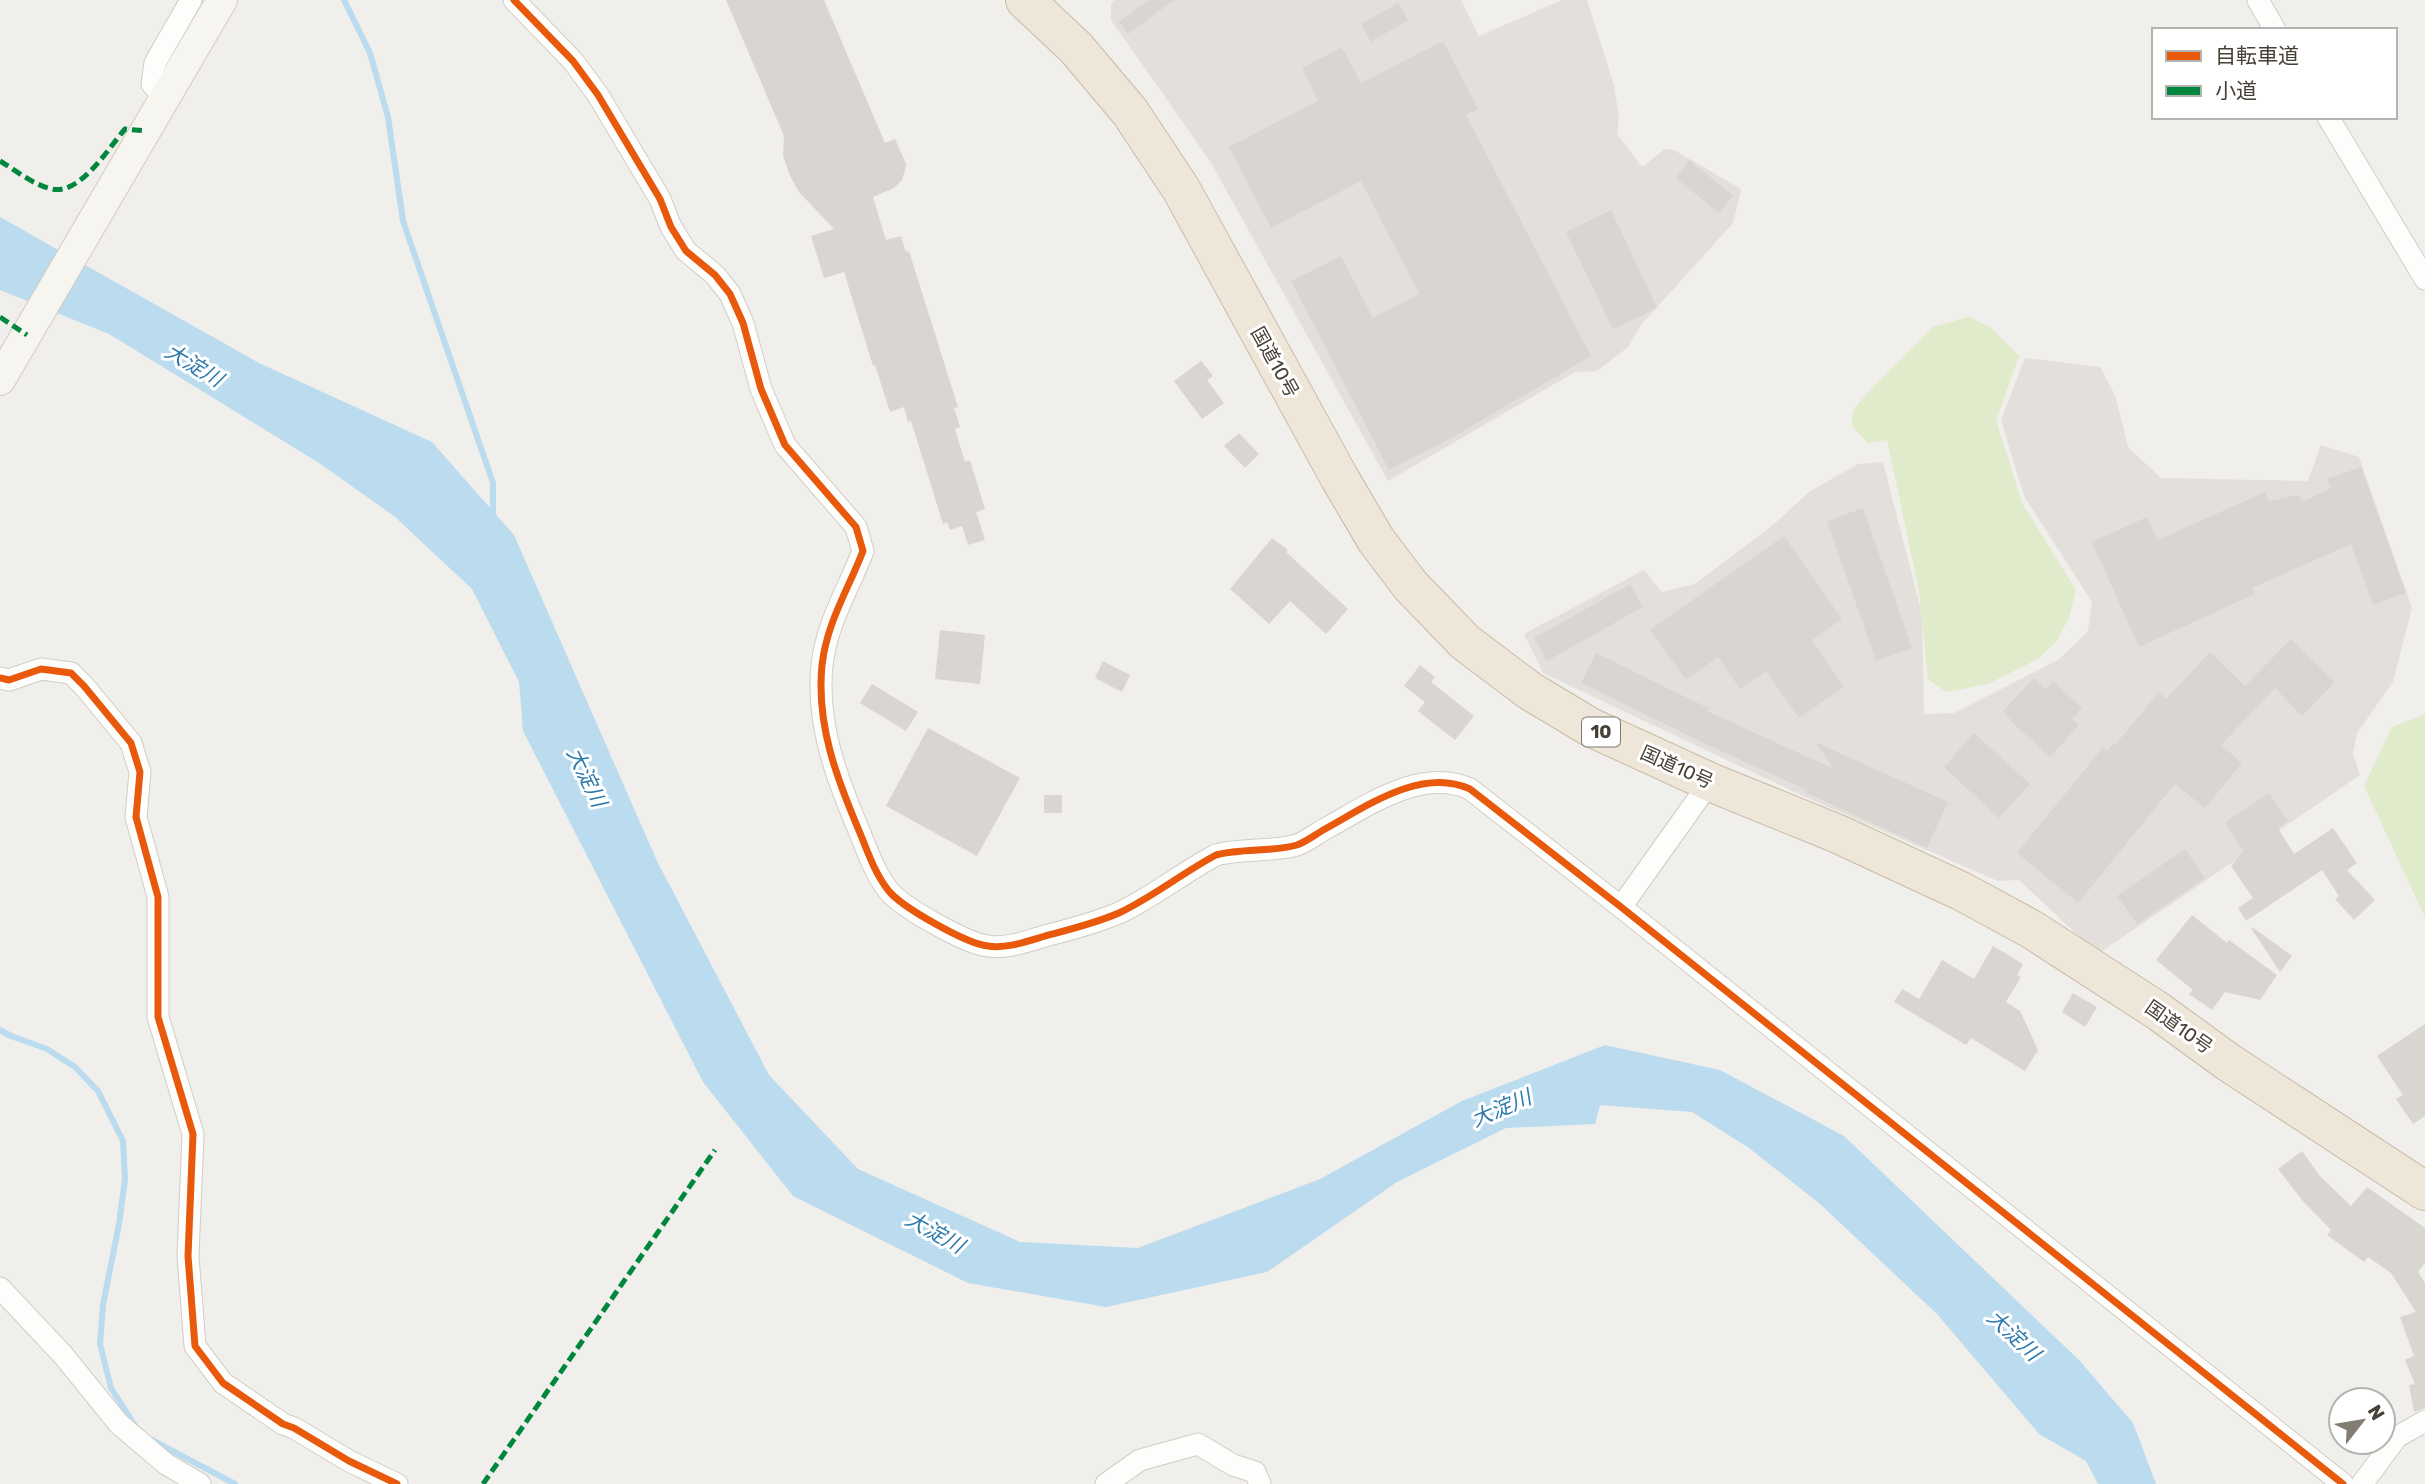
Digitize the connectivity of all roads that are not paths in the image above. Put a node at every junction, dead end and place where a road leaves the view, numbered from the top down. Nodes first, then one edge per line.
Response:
1 (191, 0) edge
2 (222, 0) edge
3 (514, 0) edge
4 (1026, 0) edge
5 (2258, 0) edge
6 (2274, 28) edge
7 (165, 98) junction
8 (2329, 119) edge
9 (2425, 279) edge
10 (0, 380) edge
11 (0, 678) edge
12 (1710, 782) junction
13 (1621, 907) junction
14 (2425, 1191) edge
15 (0, 1289) edge
16 (2425, 1420) edge
17 (200, 1484) edge
18 (397, 1484) edge
19 (1106, 1484) edge
20 (1260, 1484) edge
21 (2343, 1484) edge
22 (2362, 1484) edge

1 - 7 street
2 - 7 street
3 - 13 street
4 - 12 highway, 国道10号 / 10
5 - 6 street
7 - 10 street
8 - 9 street
11 - 18 street
12 - 13 street
12 - 14 highway, 国道10号 / 10
13 - 21 street
15 - 17 street
16 - 22 street
19 - 20 street

